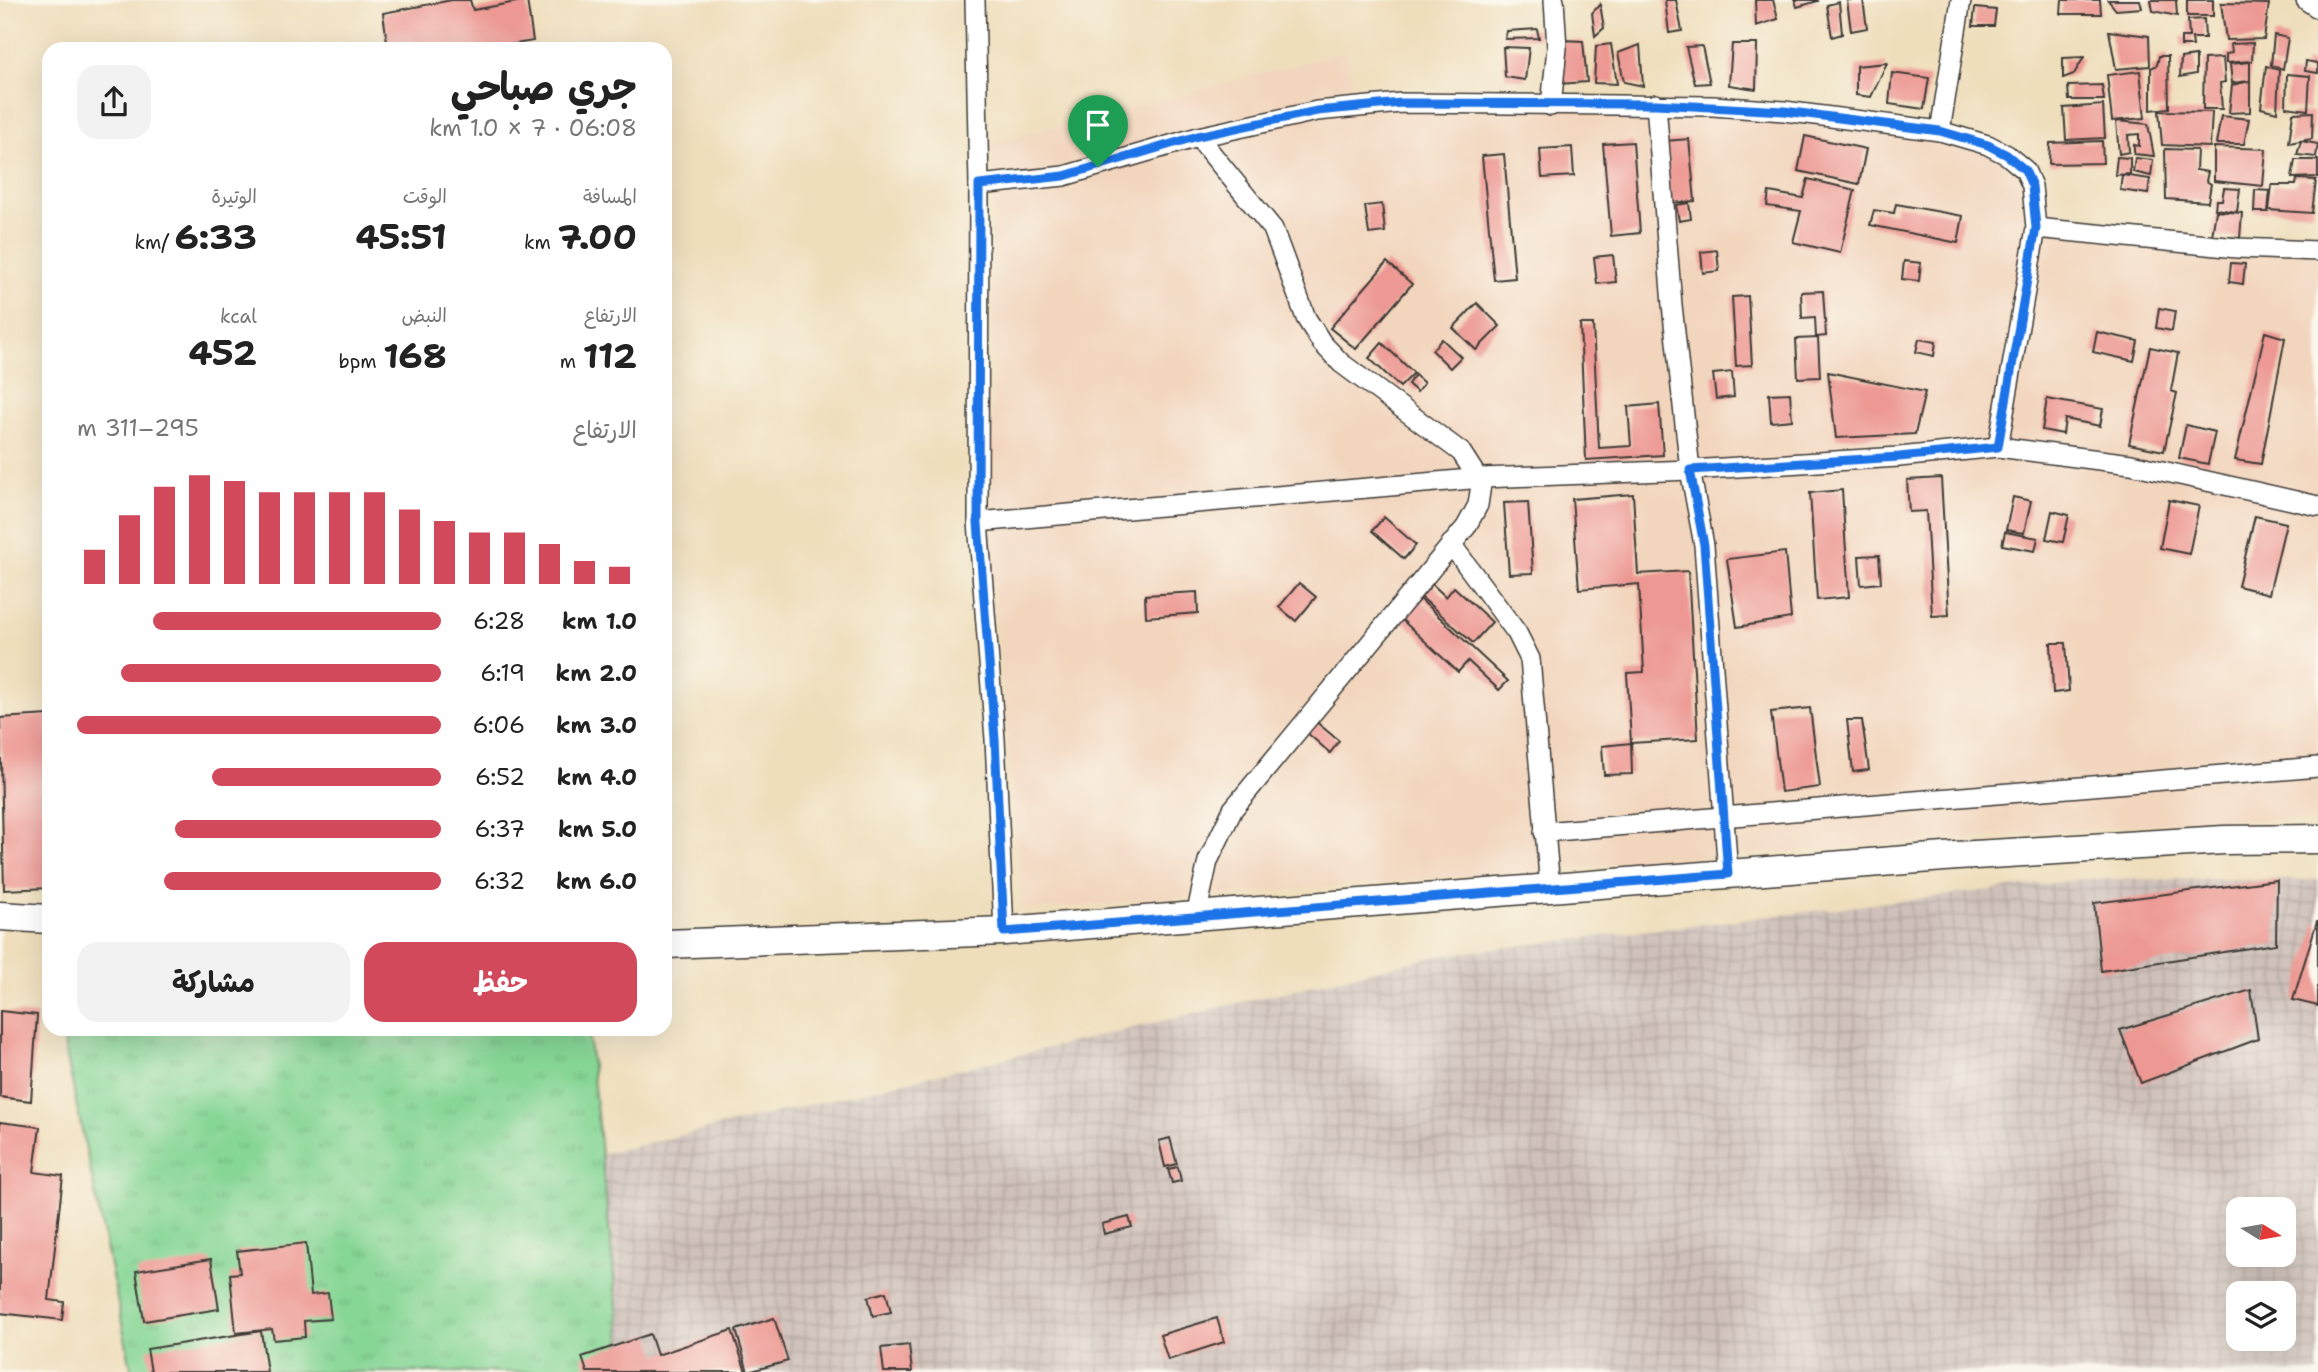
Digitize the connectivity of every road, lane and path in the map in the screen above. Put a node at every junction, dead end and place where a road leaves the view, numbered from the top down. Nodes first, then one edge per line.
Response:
1 (975, 0) edge
2 (1554, 0) edge
3 (1961, 0) edge
4 (2306, 0) edge
5 (2318, 8) edge
6 (1656, 104) junction
7 (1552, 106) junction
8 (1940, 131) junction
9 (1198, 136) junction
10 (979, 185) junction
11 (2036, 228) junction
12 (2318, 251) edge
13 (1998, 447) junction
14 (1690, 470) junction
15 (1482, 478) junction
16 (2318, 506) edge
17 (978, 523) junction
18 (1451, 544) junction
19 (2318, 767) edge
20 (1723, 817) junction
21 (1544, 832) junction
22 (2318, 839) edge
23 (1728, 874) junction
24 (1550, 888) junction
25 (0, 916) edge
26 (1196, 916) junction
27 (42, 919) edge
28 (1004, 932) junction
29 (672, 944) edge

1 - 10 street
2 - 7 street
3 - 8 street
4 - 5 street
6 - 7 street
6 - 8 street
6 - 14 street
7 - 9 street
8 - 11 street
9 - 10 street
9 - 15 street
10 - 17 street
11 - 12 street
11 - 13 street
13 - 14 street
13 - 16 street
14 - 15 street
14 - 20 street
15 - 17 street
15 - 18 street
17 - 28 street
18 - 21 street
18 - 26 street
19 - 20 street
20 - 21 street
20 - 23 street
21 - 24 street
22 - 23 street
23 - 24 street
24 - 26 street
25 - 27 street
26 - 28 street
28 - 29 street

